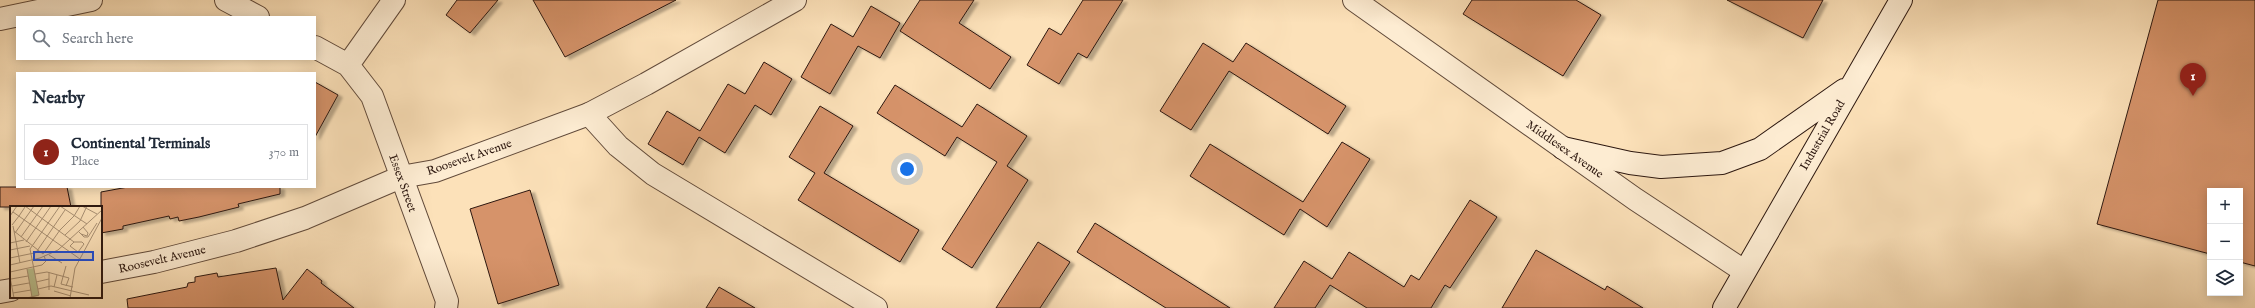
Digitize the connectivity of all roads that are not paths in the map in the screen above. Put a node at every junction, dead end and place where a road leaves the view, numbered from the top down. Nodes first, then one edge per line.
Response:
1 (92, 0) edge
2 (226, 0) edge
3 (394, 0) edge
4 (795, 0) edge
5 (1354, 0) edge
6 (1901, 0) edge
7 (256, 16) edge
8 (0, 19) edge
9 (316, 48) edge
10 (348, 64) junction
11 (1850, 85) junction
12 (589, 114) junction
13 (1563, 148) junction
14 (401, 177) junction
15 (1744, 271) junction
16 (102, 272) edge
17 (10, 290) edge
18 (0, 292) edge
19 (446, 308) edge
20 (876, 308) edge
21 (1724, 308) edge

1 - 8 street
2 - 7 street
3 - 10 street
4 - 12 street, Roosevelt Avenue
5 - 13 street, Middlesex Avenue
6 - 11 street, Industrial Road
9 - 10 street
10 - 14 street, Essex Street
11 - 13 street
11 - 15 street, Industrial Road
12 - 14 street, Roosevelt Avenue
12 - 20 street
13 - 15 street, Middlesex Avenue
14 - 16 street, Roosevelt Avenue
14 - 19 street, Essex Street
15 - 21 street
17 - 18 street

